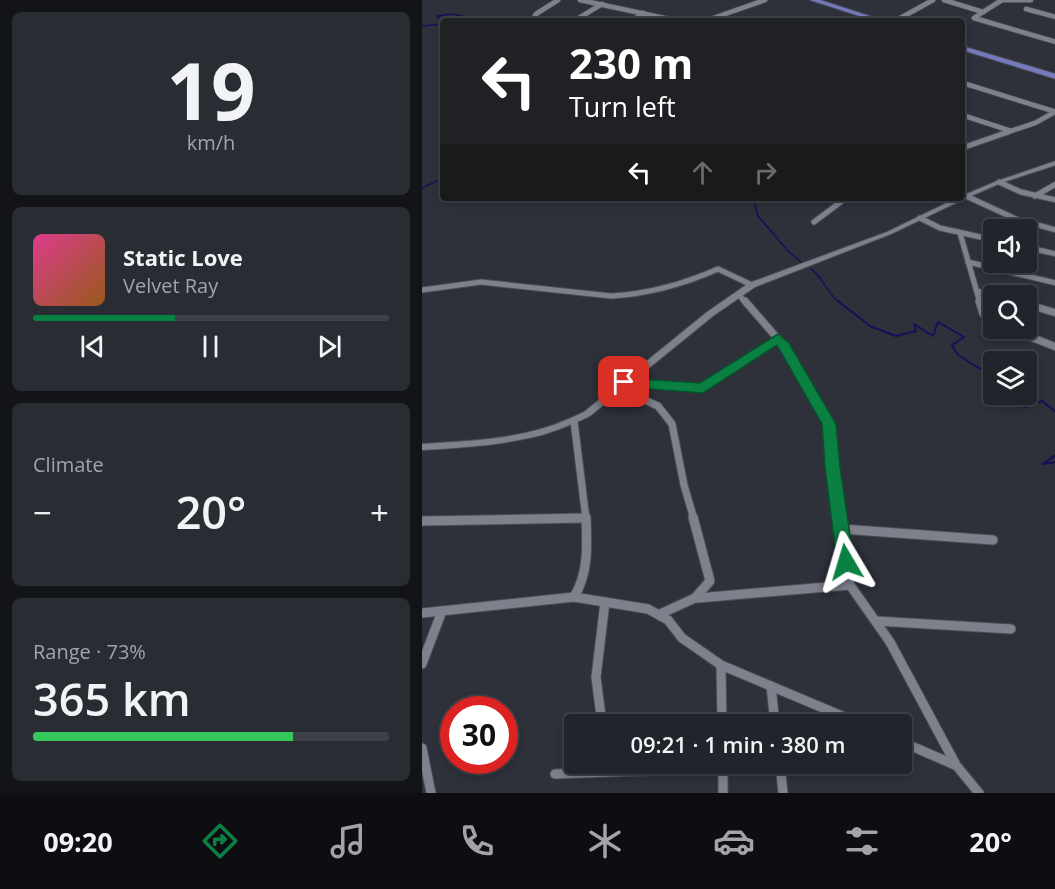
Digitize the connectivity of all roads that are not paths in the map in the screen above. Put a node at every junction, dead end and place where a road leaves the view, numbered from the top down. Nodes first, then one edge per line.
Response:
1 (558, 0) edge
2 (580, 0) edge
3 (765, 0) edge
4 (803, 0) edge
5 (813, 0) edge
6 (933, 0) edge
7 (944, 0) edge
8 (1002, 0) edge
9 (1031, 0) edge
10 (591, 1) edge
11 (602, 4) junction
12 (1026, 9) dead end
13 (983, 12) junction
14 (643, 13) junction
15 (1055, 17) edge
16 (534, 18) edge
17 (579, 18) edge
18 (636, 18) edge
19 (665, 18) edge
20 (714, 18) edge
21 (856, 18) edge
22 (872, 18) edge
23 (900, 18) edge
24 (1055, 42) edge
25 (965, 48) edge
26 (1055, 75) edge
27 (966, 84) dead end
28 (1055, 112) edge
29 (965, 117) edge
30 (1011, 131) junction
31 (965, 146) edge
32 (1055, 164) edge
33 (999, 182) junction
34 (1055, 184) edge
35 (965, 196) edge
36 (1035, 196) junction
37 (965, 198) edge
38 (1055, 200) edge
39 (841, 201) edge
40 (955, 201) edge
41 (920, 218) junction
42 (814, 222) dead end
43 (1055, 230) edge
44 (960, 233) junction
45 (983, 238) edge
46 (1037, 250) edge
47 (1055, 254) edge
48 (968, 262) junction
49 (1055, 283) edge
50 (752, 285) junction
51 (422, 290) edge
52 (977, 291) junction
53 (983, 293) edge
54 (738, 294) junction
55 (1037, 307) edge
56 (1055, 313) edge
57 (983, 314) edge
58 (778, 339) junction
59 (1035, 339) edge
60 (1055, 347) edge
61 (621, 385) junction
62 (574, 421) junction
63 (422, 447) edge
64 (585, 518) junction
65 (422, 521) edge
66 (842, 530) junction
67 (993, 540) dead end
68 (850, 585) junction
69 (574, 597) junction
70 (698, 597) junction
71 (605, 602) junction
72 (442, 611) junction
73 (422, 613) edge
74 (660, 614) junction
75 (876, 621) junction
76 (1011, 629) dead end
77 (422, 664) edge
78 (722, 665) junction
79 (771, 686) junction
80 (600, 714) edge
81 (722, 714) edge
82 (774, 714) edge
83 (837, 714) edge
84 (912, 746) edge
85 (422, 748) edge
86 (956, 765) junction
87 (564, 773) edge
88 (555, 774) dead end
89 (723, 774) edge
90 (781, 774) edge
91 (431, 793) edge
92 (723, 793) edge
93 (783, 793) edge
94 (979, 793) edge

1 - 16 street
2 - 10 street
3 - 20 street
4 - 21 highway
5 - 22 highway
6 - 23 street
7 - 13 street
8 - 9 street
8 - 13 street
10 - 11 street
11 - 14 street
11 - 17 street
12 - 15 street
13 - 24 street
14 - 18 street
14 - 19 street
25 - 26 highway
27 - 28 street
28 - 30 street
29 - 30 street
30 - 31 street
32 - 33 street
33 - 35 street
33 - 36 street
34 - 36 street
36 - 38 street
37 - 43 street
39 - 42 street
40 - 41 street
41 - 44 street
41 - 50 street
44 - 45 street
44 - 48 street
46 - 47 street
48 - 49 street
48 - 52 street
50 - 51 street
50 - 54 street
52 - 53 street
52 - 57 street
54 - 58 street
54 - 61 street
55 - 56 street
58 - 61 street
58 - 66 street
59 - 60 street
61 - 62 street
61 - 70 street
62 - 63 street
62 - 64 street
64 - 65 street
64 - 69 street
66 - 67 street
66 - 68 street
68 - 70 street
68 - 75 street
69 - 71 street
69 - 72 street
70 - 74 street
71 - 74 street
71 - 80 street
72 - 73 street
72 - 77 street
74 - 78 street
75 - 76 street
75 - 86 street
78 - 79 street
78 - 81 street
79 - 82 street
79 - 83 street
84 - 86 street
85 - 91 street
86 - 94 street
87 - 88 street
89 - 92 street
90 - 93 street

